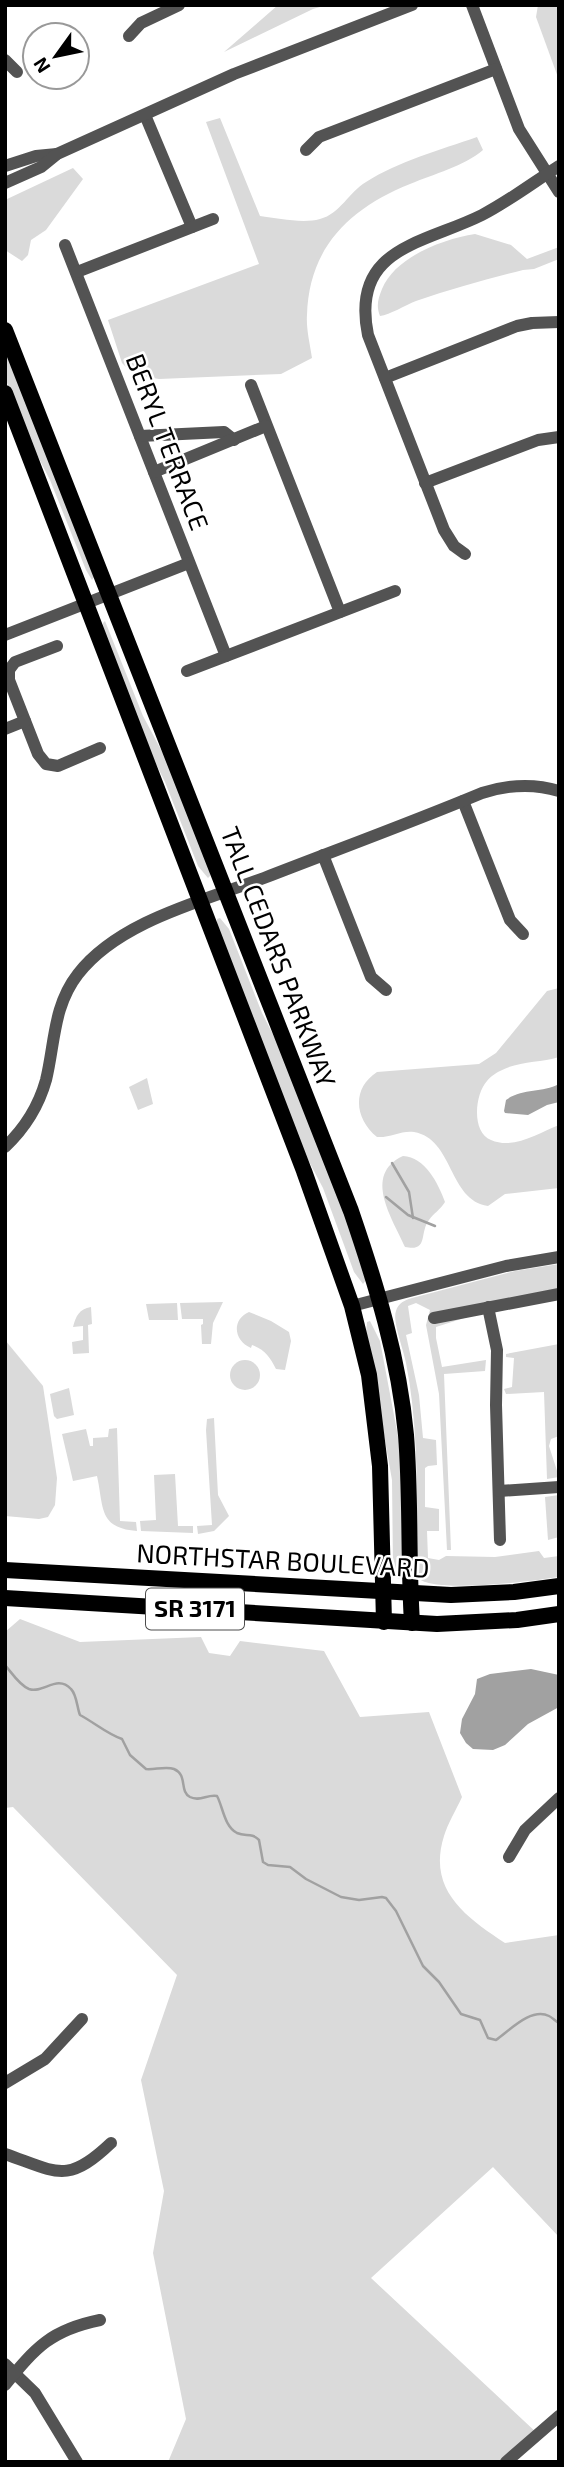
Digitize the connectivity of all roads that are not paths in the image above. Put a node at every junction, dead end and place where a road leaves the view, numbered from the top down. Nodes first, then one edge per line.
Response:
1 (179, 5) edge
2 (412, 5) edge
3 (472, 5) edge
4 (129, 36) dead end
5 (5, 60) edge
6 (496, 69) junction
7 (17, 72) dead end
8 (145, 115) junction
9 (306, 150) dead end
10 (57, 154) junction
11 (5, 166) edge
12 (559, 166) edge
13 (546, 174) junction
14 (5, 183) edge
15 (559, 192) edge
16 (213, 219) dead end
17 (192, 227) junction
18 (65, 245) dead end
19 (77, 272) junction
20 (559, 322) edge
21 (5, 330) edge
22 (385, 378) junction
23 (251, 384) dead end
24 (5, 393) edge
25 (266, 426) junction
26 (140, 436) junction
27 (559, 437) edge
28 (233, 440) junction
29 (154, 472) junction
30 (425, 483) junction
31 (465, 554) dead end
32 (189, 564) junction
33 (395, 591) dead end
34 (109, 595) junction
35 (88, 603) junction
36 (340, 612) junction
37 (5, 635) edge
38 (57, 646) dead end
39 (226, 656) junction
40 (187, 671) dead end
41 (25, 721) junction
42 (5, 729) edge
43 (100, 748) dead end
44 (559, 791) edge
45 (463, 801) junction
46 (323, 855) junction
47 (227, 892) junction
48 (200, 902) junction
49 (523, 934) dead end
50 (386, 990) dead end
51 (5, 1147) edge
52 (559, 1257) edge
53 (559, 1294) edge
54 (380, 1299) junction
55 (352, 1306) junction
56 (488, 1307) junction
57 (434, 1318) dead end
58 (559, 1487) edge
59 (499, 1491) junction
60 (500, 1540) dead end
61 (5, 1570) edge
62 (559, 1586) edge
63 (384, 1592) junction
64 (410, 1592) junction
65 (5, 1598) edge
66 (559, 1614) edge
67 (384, 1622) junction
68 (412, 1623) junction
69 (559, 1798) edge
70 (509, 1857) dead end
71 (82, 2019) dead end
72 (5, 2084) edge
73 (111, 2143) dead end
74 (5, 2154) edge
75 (100, 2320) dead end
76 (10, 2368) edge
77 (5, 2385) edge
78 (559, 2416) edge
79 (76, 2462) edge
80 (506, 2462) edge

1 - 4 street
2 - 8 street
3 - 6 street
5 - 7 street
6 - 9 street
6 - 13 street
8 - 10 street
8 - 17 street
10 - 11 street
10 - 14 street
12 - 13 street
13 - 15 street
13 - 22 street
16 - 17 street
17 - 19 street
18 - 19 street, BERYL TERRACE
19 - 26 street, BERYL TERRACE
20 - 22 street
21 - 34 main road, TALL CEDARS PARKWAY
22 - 30 street
23 - 25 street
24 - 35 main road, TALL CEDARS PARKWAY
25 - 28 street
25 - 36 street
26 - 28 street
26 - 29 street, BERYL TERRACE
27 - 30 street
28 - 29 street
29 - 32 street, BERYL TERRACE
30 - 31 street
32 - 34 street
32 - 39 street, BERYL TERRACE
33 - 36 street
34 - 35 street
34 - 47 main road, TALL CEDARS PARKWAY
35 - 37 street
35 - 48 main road, TALL CEDARS PARKWAY
36 - 39 street
38 - 41 street
39 - 40 street
41 - 42 street
41 - 43 street
44 - 45 street
45 - 46 street
45 - 49 street
46 - 47 street
46 - 50 street
47 - 48 street
47 - 54 main road, TALL CEDARS PARKWAY
48 - 51 street
48 - 55 main road, TALL CEDARS PARKWAY
52 - 54 street
53 - 56 street
54 - 55 street
54 - 64 main road, TALL CEDARS PARKWAY
55 - 63 main road, TALL CEDARS PARKWAY
56 - 57 street
56 - 59 street
58 - 59 street
59 - 60 street
61 - 63 main road, NORTHSTAR BOULEVARD / SR 3171
62 - 64 main road, NORTHSTAR BOULEVARD / SR 3171
63 - 64 main road, NORTHSTAR BOULEVARD / SR 3171
63 - 67 main road, TALL CEDARS PARKWAY
64 - 68 main road, TALL CEDARS PARKWAY
65 - 67 main road, NORTHSTAR BOULEVARD / SR 3171
66 - 68 main road, NORTHSTAR BOULEVARD / SR 3171
67 - 68 main road, NORTHSTAR BOULEVARD / SR 3171
69 - 70 street
71 - 72 street
73 - 74 street
75 - 76 street
76 - 77 street
76 - 79 street
78 - 80 street

